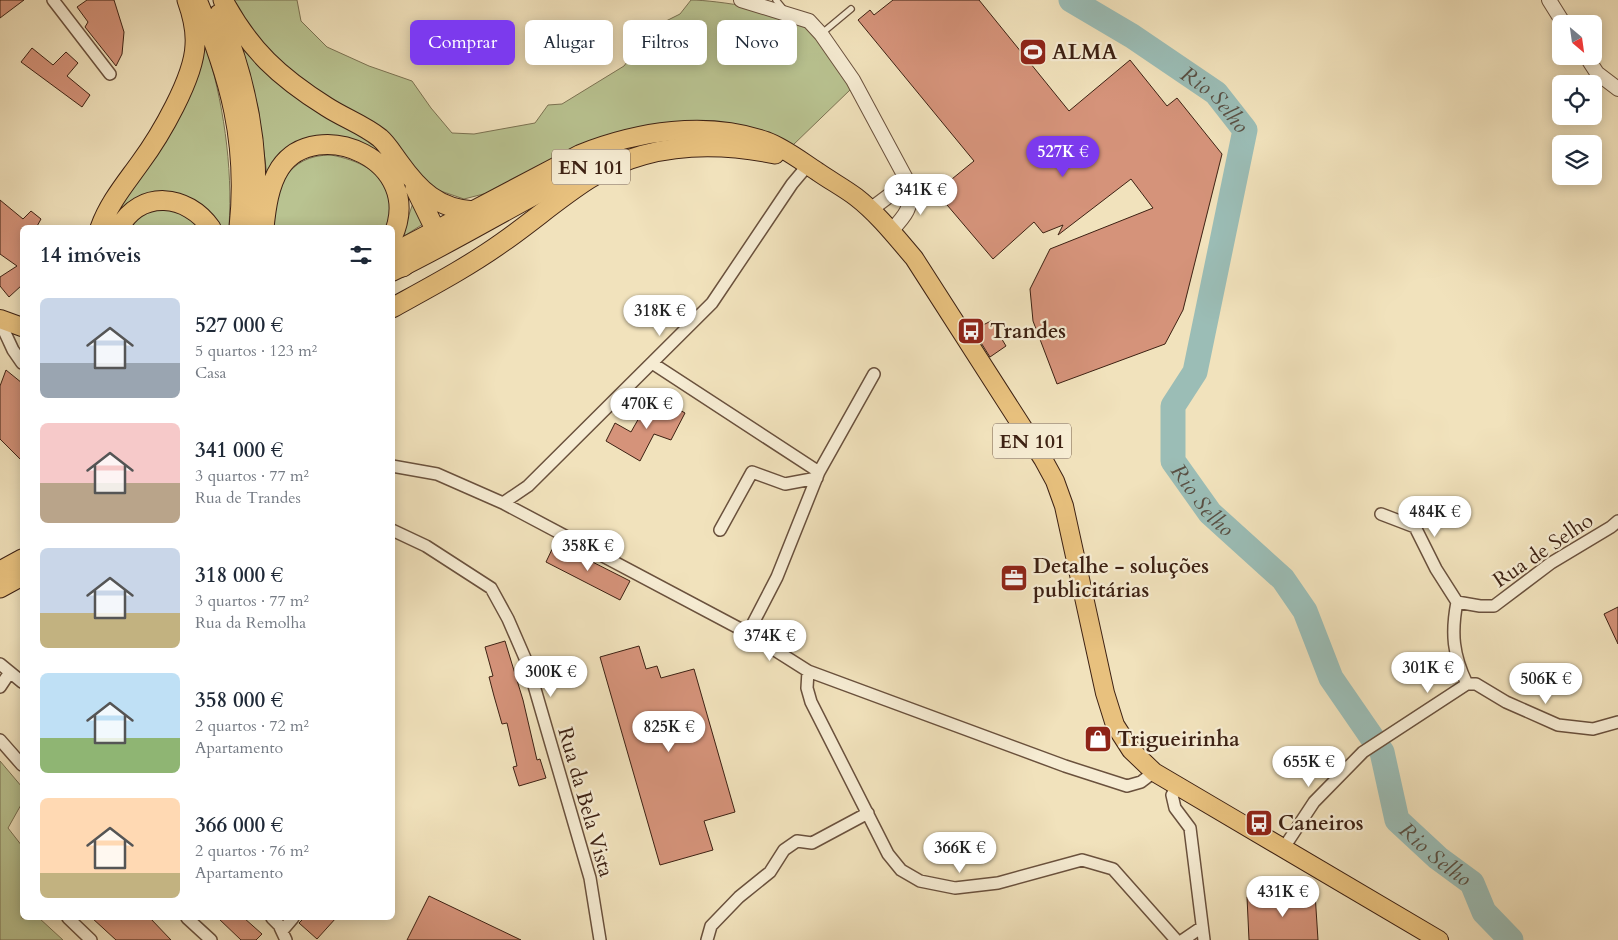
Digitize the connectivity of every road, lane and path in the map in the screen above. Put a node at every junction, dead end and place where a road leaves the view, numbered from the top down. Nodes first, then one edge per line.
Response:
1 (53, 0) edge
2 (187, 0) edge
3 (197, 0) edge
4 (213, 0) edge
5 (223, 0) edge
6 (741, 0) edge
7 (776, 0) edge
8 (1549, 0) edge
9 (851, 9) dead end
10 (788, 14) junction
11 (1558, 15) edge
12 (821, 34) junction
13 (1592, 65) edge
14 (110, 74) dead end
15 (1618, 89) edge
16 (775, 154) junction
17 (808, 165) junction
18 (403, 168) junction
19 (910, 186) junction
20 (870, 210) junction
21 (474, 211) junction
22 (101, 225) edge
23 (121, 225) edge
24 (208, 225) edge
25 (239, 225) edge
26 (254, 225) edge
27 (265, 225) edge
28 (395, 231) edge
29 (434, 231) junction
30 (891, 231) junction
31 (396, 264) edge
32 (395, 306) edge
33 (20, 318) edge
34 (0, 320) edge
35 (20, 326) edge
36 (20, 360) edge
37 (652, 363) junction
38 (874, 374) dead end
39 (395, 467) edge
40 (818, 475) junction
41 (503, 503) junction
42 (1381, 514) dead end
43 (1618, 521) edge
44 (720, 530) dead end
45 (395, 531) edge
46 (20, 560) edge
47 (0, 571) edge
48 (20, 577) edge
49 (0, 588) edge
50 (1457, 602) junction
51 (748, 633) junction
52 (0, 664) edge
53 (808, 670) junction
54 (10, 672) junction
55 (20, 680) edge
56 (1472, 684) junction
57 (0, 687) edge
58 (1618, 722) edge
59 (0, 740) edge
60 (20, 763) edge
61 (1154, 772) junction
62 (1178, 785) junction
63 (868, 814) junction
64 (1283, 849) junction
65 (70, 920) edge
66 (189, 920) edge
67 (273, 920) edge
68 (292, 920) edge
69 (1202, 927) junction
70 (284, 936) edge
71 (1434, 938) edge
72 (91, 940) edge
73 (211, 940) edge
74 (600, 940) edge
75 (707, 940) edge
76 (1176, 940) edge
77 (1184, 940) edge
78 (1204, 940) edge

1 - 14 street
2 - 22 highway
3 - 25 highway
4 - 26 highway
5 - 18 highway
6 - 10 street
7 - 10 lane
8 - 11 street
9 - 12 lane
10 - 12 street
12 - 19 street
13 - 15 street
16 - 17 main road, EN 101
16 - 31 main road, EN 101
16 - 32 highway
17 - 20 main road, EN 101
17 - 21 main road, EN 101
17 - 37 street
18 - 21 highway
18 - 29 highway
19 - 20 street
19 - 30 street
20 - 30 main road, EN 101
21 - 29 main road, EN 101
23 - 24 highway
27 - 28 highway
29 - 31 highway
30 - 61 main road, EN 101
33 - 34 main road
34 - 35 main road
34 - 36 street
37 - 40 street
37 - 41 street
38 - 40 street
39 - 41 street
40 - 44 street
40 - 51 street
41 - 51 street
42 - 50 street
43 - 50 street, Rua de Selho
45 - 74 street, Rua da Bela Vista
46 - 47 highway
48 - 49 highway
50 - 56 street
51 - 53 street
52 - 54 street
53 - 61 street
53 - 63 street
54 - 55 street
54 - 57 street
56 - 58 street
56 - 64 street
59 - 60 street
61 - 62 main road, EN 101
62 - 64 main road, EN 101
62 - 69 street
63 - 75 street
63 - 76 street
64 - 71 main road, EN 101
65 - 72 street
66 - 73 street
67 - 70 street
68 - 70 street
69 - 77 street
69 - 78 street

